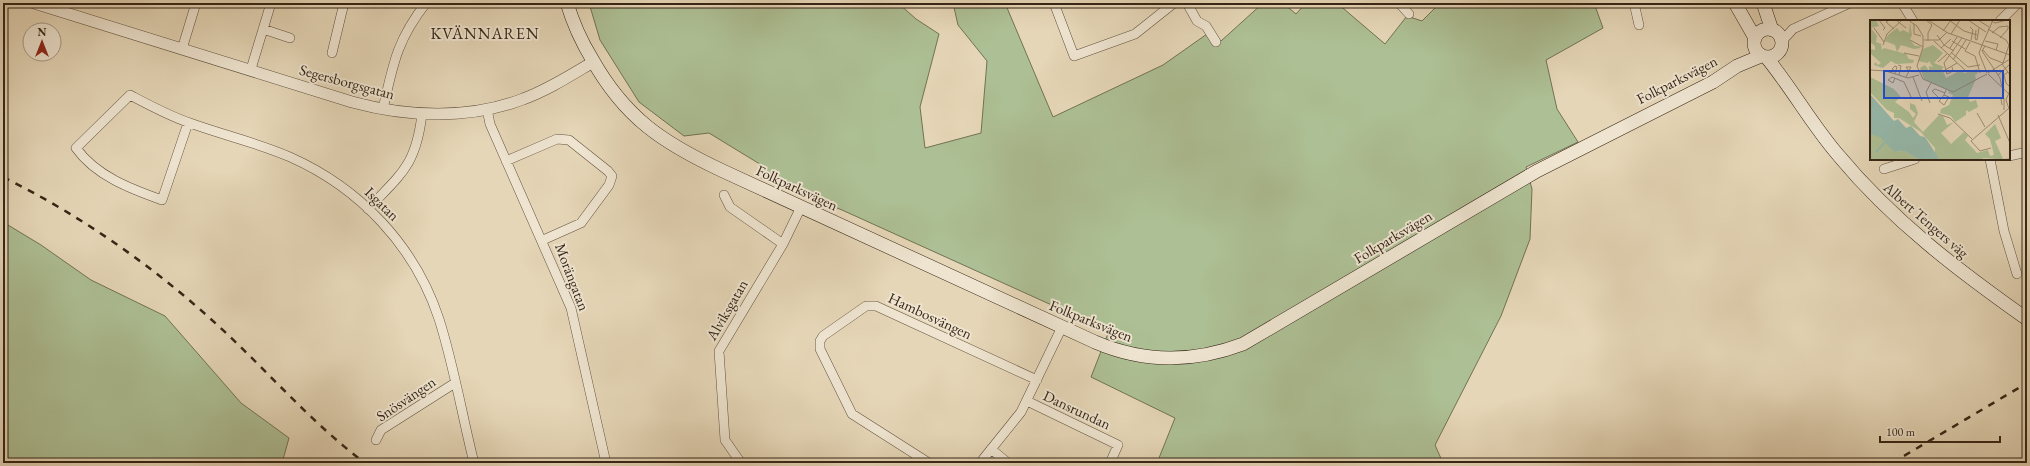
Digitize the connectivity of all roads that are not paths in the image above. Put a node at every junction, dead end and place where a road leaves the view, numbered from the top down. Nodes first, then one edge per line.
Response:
1 (34, 3) edge
2 (195, 3) edge
3 (271, 3) edge
4 (344, 3) edge
5 (426, 3) edge
6 (567, 3) edge
7 (1054, 3) edge
8 (1174, 3) edge
9 (1187, 3) edge
10 (1399, 3) edge
11 (1634, 3) edge
12 (1735, 3) edge
13 (1763, 3) edge
14 (1850, 3) edge
15 (1902, 3) edge
16 (2018, 3) edge
17 (59, 6) edge
18 (1409, 14) dead end
19 (1912, 20) edge
20 (2001, 20) edge
21 (1639, 25) dead end
22 (264, 29) junction
23 (290, 38) dead end
24 (1754, 40) junction
25 (1216, 42) dead end
26 (1773, 45) junction
27 (182, 49) junction
28 (332, 53) dead end
29 (594, 62) junction
30 (1737, 66) junction
31 (251, 69) junction
32 (383, 109) junction
33 (487, 109) junction
34 (422, 114) junction
35 (188, 123) junction
36 (2027, 152) edge
37 (2010, 156) edge
38 (1912, 160) edge
39 (1991, 160) edge
40 (506, 161) junction
41 (1884, 169) dead end
42 (724, 195) dead end
43 (801, 207) junction
44 (368, 209) junction
45 (542, 240) junction
46 (783, 244) junction
47 (2017, 274) dead end
48 (2024, 315) edge
49 (1062, 327) junction
50 (1037, 380) junction
51 (455, 383) junction
52 (1027, 401) junction
53 (376, 440) dead end
54 (992, 449) junction
55 (2027, 461) edge
56 (474, 463) edge
57 (606, 463) edge
58 (741, 463) edge
59 (929, 463) edge
60 (980, 463) edge
61 (1008, 463) edge
62 (1110, 463) edge
63 (2023, 463) edge

1 - 17 street, Segersborgsgatan
2 - 27 street
3 - 22 street
4 - 28 street, Segersborgsgatan
5 - 32 street
6 - 29 main road, Folkparksvägen
7 - 8 street
9 - 25 street
10 - 18 street
11 - 21 street
12 - 24 main road
13 - 26 main road, Albert Tengers väg
14 - 26 street, Folkparksvägen
15 - 19 street
16 - 20 street
17 - 27 street, Segersborgsgatan
22 - 23 street
22 - 31 street
24 - 26 main road
24 - 26 main road
24 - 30 main road, Folkparksvägen
26 - 30 main road, Folkparksvägen
26 - 48 main road, Albert Tengers väg
27 - 31 street, Segersborgsgatan
29 - 33 street, Segersborgsgatan
29 - 43 main road, Folkparksvägen
30 - 49 main road, Folkparksvägen
31 - 32 street, Segersborgsgatan
32 - 34 street, Segersborgsgatan
33 - 34 street, Segersborgsgatan
33 - 40 street, Morängatan
34 - 44 street
35 - 35 street, Isgatan
35 - 44 street, Isgatan
36 - 37 street
38 - 41 street
39 - 47 street
40 - 45 street, Morängatan
40 - 45 street
42 - 46 street
43 - 46 street, Alviksgatan
43 - 49 main road, Folkparksvägen
44 - 51 street, Isgatan
45 - 57 street, Morängatan
46 - 58 street, Alviksgatan
49 - 50 street, Dansrundan
50 - 52 street, Dansrundan
50 - 59 street, Hambosvängen
51 - 53 street, Snösvängen
51 - 56 street, Isgatan
52 - 54 street, Dansrundan
52 - 62 street, Dansrundan
54 - 60 street, Dansrundan
54 - 61 street
55 - 63 street

